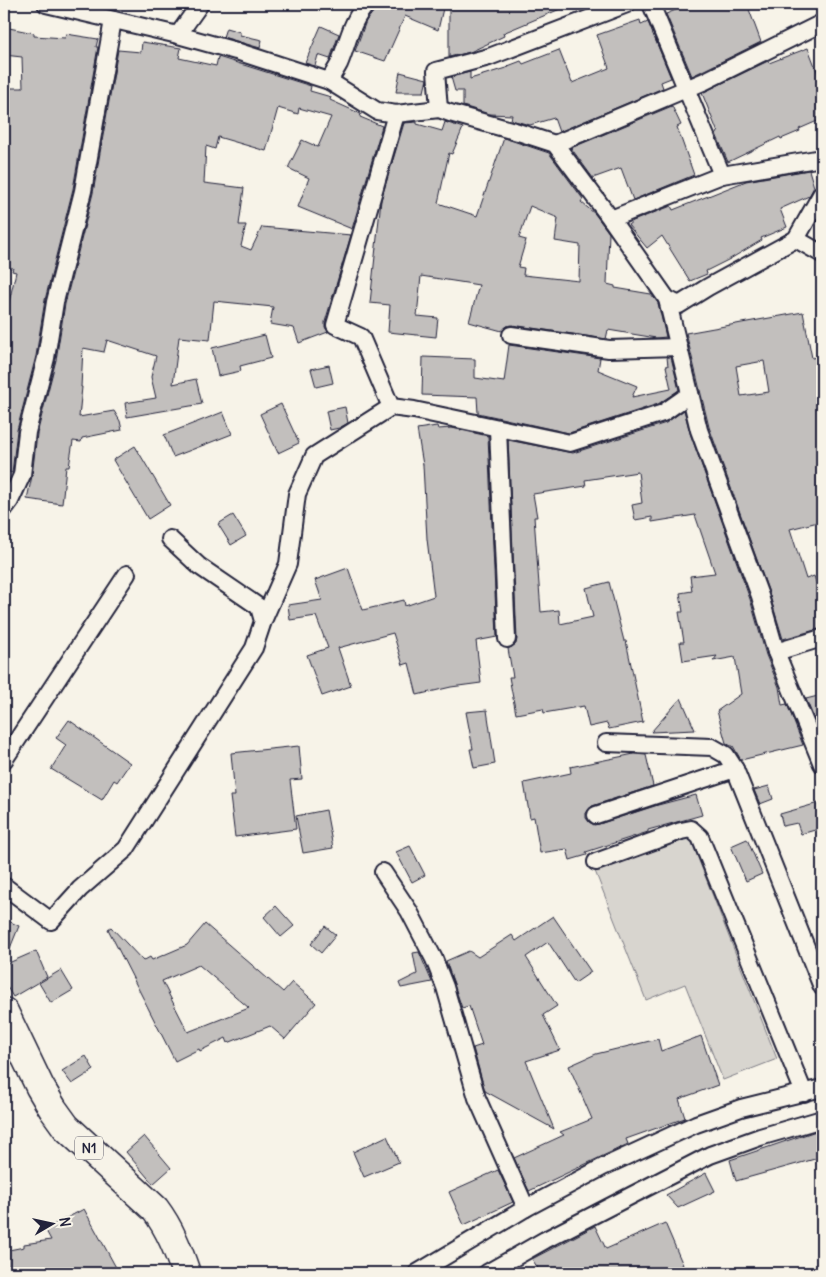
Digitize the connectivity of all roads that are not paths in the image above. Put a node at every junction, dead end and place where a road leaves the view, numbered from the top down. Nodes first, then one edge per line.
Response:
1 (46, 4) edge
2 (187, 4) edge
3 (200, 4) edge
4 (367, 4) edge
5 (628, 4) edge
6 (651, 4) edge
7 (113, 20) junction
8 (822, 23) edge
9 (178, 35) junction
10 (329, 81) junction
11 (686, 88) junction
12 (439, 109) junction
13 (396, 114) junction
14 (555, 144) junction
15 (822, 158) edge
16 (722, 175) junction
17 (822, 193) edge
18 (611, 219) junction
19 (796, 239) junction
20 (822, 254) edge
21 (666, 299) junction
22 (511, 335) dead end
23 (679, 347) junction
24 (690, 394) junction
25 (391, 407) junction
26 (498, 429) junction
27 (4, 509) edge
28 (170, 539) dead end
29 (127, 574) dead end
30 (263, 622) junction
31 (822, 638) edge
32 (507, 639) dead end
33 (776, 652) junction
34 (606, 743) dead end
35 (4, 760) edge
36 (822, 764) edge
37 (735, 769) junction
38 (596, 815) dead end
39 (596, 862) dead end
40 (383, 872) dead end
41 (4, 886) edge
42 (822, 987) edge
43 (4, 1012) edge
44 (822, 1088) edge
45 (804, 1093) junction
46 (822, 1119) edge
47 (526, 1208) junction
48 (186, 1273) edge
49 (417, 1273) edge
50 (487, 1273) edge

1 - 7 street
2 - 9 street
3 - 9 street
4 - 10 street
5 - 12 street
6 - 11 street
7 - 9 street
7 - 27 street
8 - 11 street
9 - 10 street
10 - 13 street
11 - 14 street
11 - 16 street
12 - 13 street
12 - 14 street
13 - 25 street
14 - 18 street
15 - 16 street
16 - 18 street
17 - 19 street
18 - 21 street
19 - 20 street
19 - 21 street
21 - 23 street
22 - 23 street
23 - 24 street
24 - 26 street
24 - 33 street
25 - 26 street
25 - 30 street
26 - 32 street
28 - 30 street
29 - 35 street
30 - 41 street
31 - 33 street
33 - 36 street
34 - 37 street
37 - 38 street
37 - 42 street
39 - 45 street
40 - 47 street
43 - 48 highway, N1
44 - 45 street
45 - 47 street
46 - 50 street
47 - 49 street

